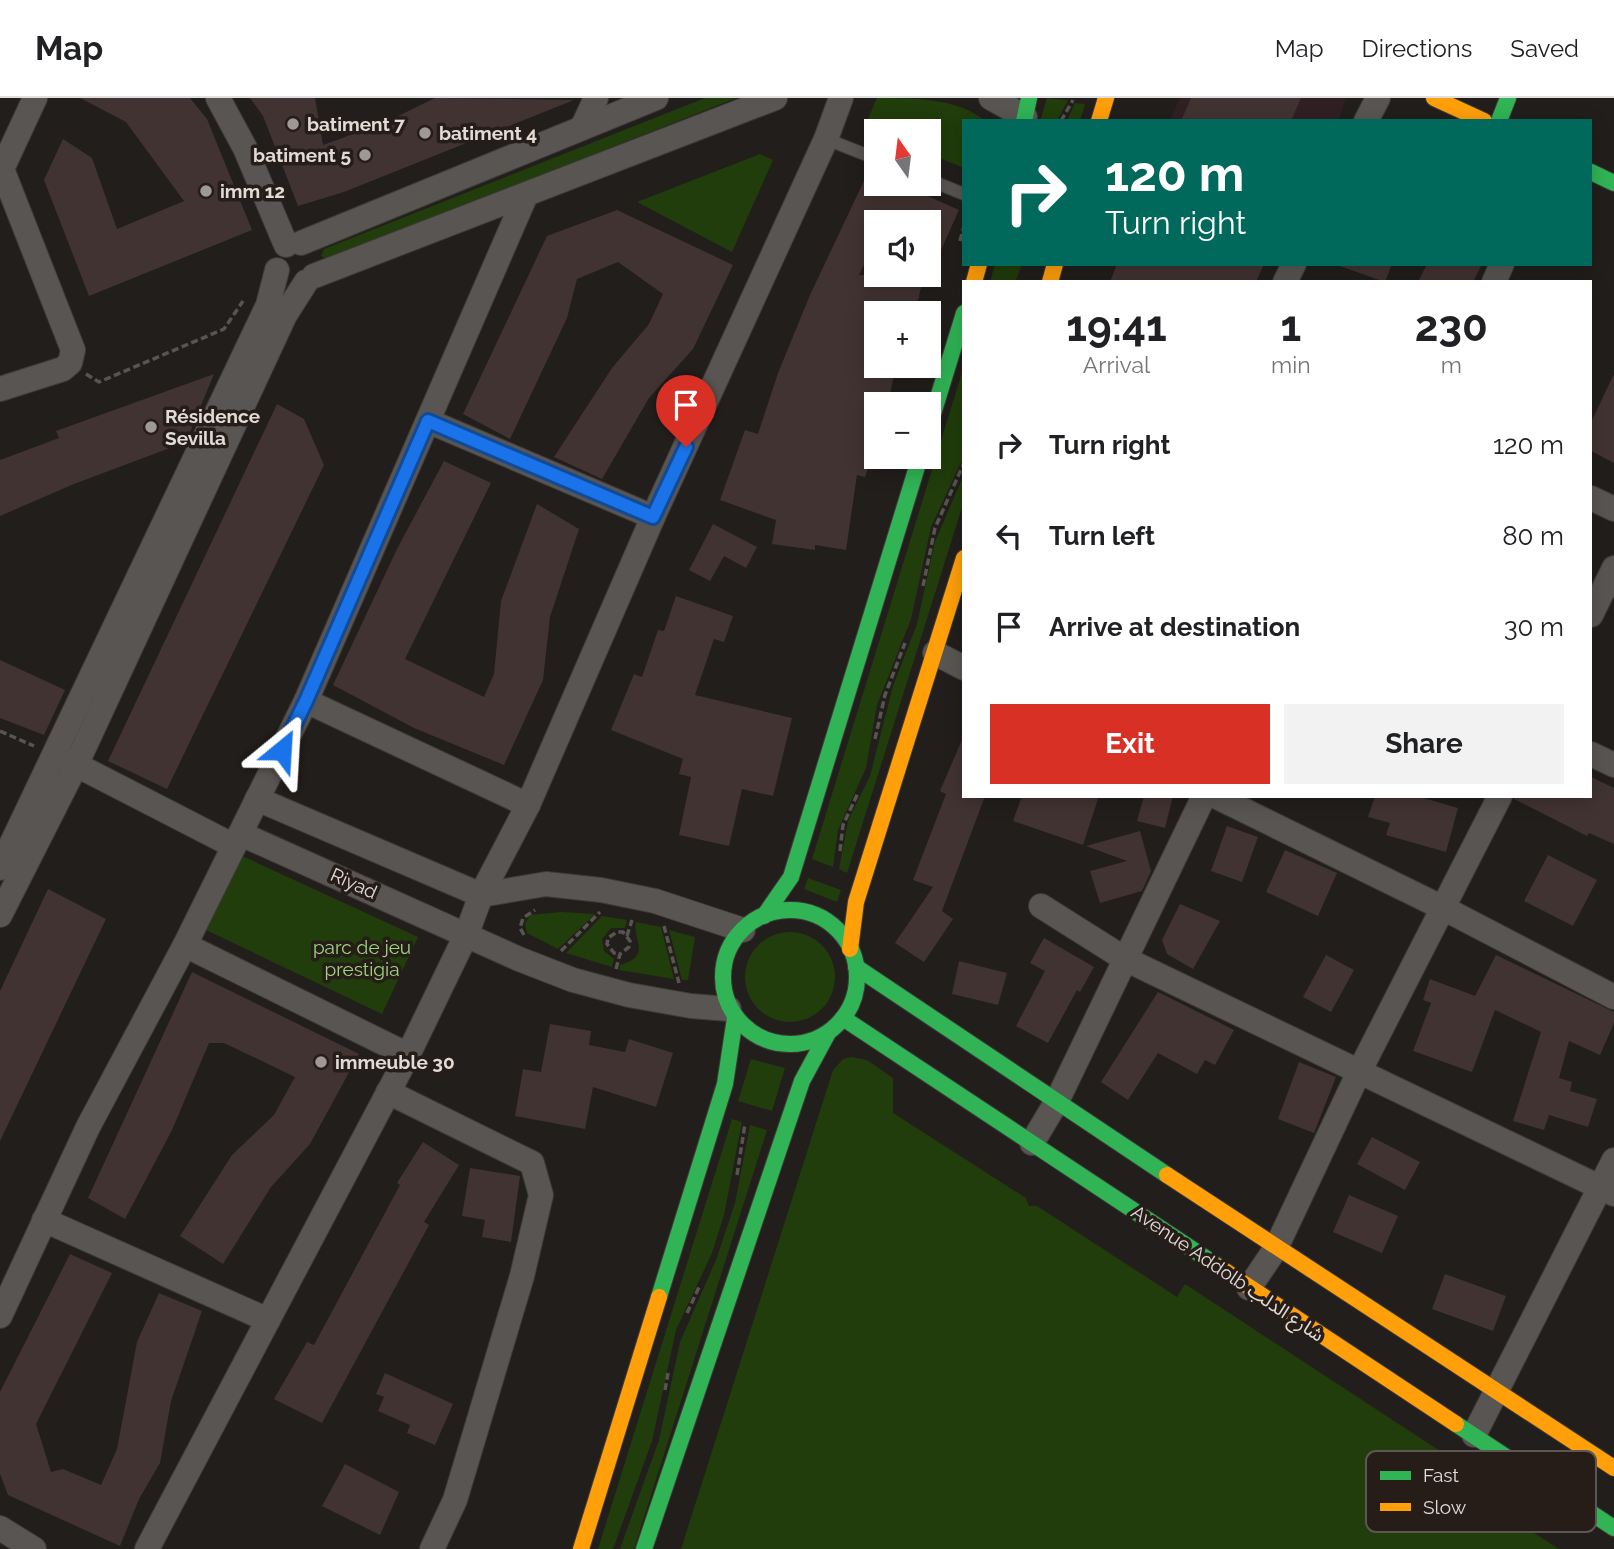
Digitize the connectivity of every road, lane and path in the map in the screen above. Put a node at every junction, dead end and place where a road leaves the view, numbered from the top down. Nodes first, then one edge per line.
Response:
1 (35, 98) edge
2 (218, 98) edge
3 (596, 98) edge
4 (656, 98) edge
5 (775, 98) edge
6 (841, 98) edge
7 (991, 98) edge
8 (1074, 98) edge
9 (1106, 98) edge
10 (1378, 98) edge
11 (1434, 98) edge
12 (1508, 98) edge
13 (1026, 112) edge
14 (1062, 119) edge
15 (1100, 119) edge
16 (1368, 119) edge
17 (1480, 119) edge
18 (1500, 119) edge
19 (582, 128) junction
20 (826, 139) junction
21 (864, 154) edge
22 (2, 165) edge
23 (1592, 172) edge
24 (1614, 183) edge
25 (942, 185) edge
26 (962, 193) edge
27 (525, 197) junction
28 (293, 244) junction
29 (277, 270) junction
30 (310, 279) junction
31 (247, 292) dead end
32 (962, 320) edge
33 (70, 363) junction
34 (0, 389) edge
35 (940, 392) edge
36 (428, 421) junction
37 (962, 467) edge
38 (916, 469) edge
39 (1592, 498) edge
40 (1614, 509) edge
41 (653, 517) junction
42 (962, 565) edge
43 (1614, 568) edge
44 (921, 596) dead end
45 (1592, 613) edge
46 (910, 634) dead end
47 (935, 653) junction
48 (962, 667) edge
49 (306, 701) junction
50 (0, 732) edge
51 (874, 744) dead end
52 (1592, 754) edge
53 (65, 759) junction
54 (1614, 765) edge
55 (859, 791) dead end
56 (1203, 798) edge
57 (1219, 798) edge
58 (1499, 798) edge
59 (257, 799) junction
60 (527, 805) junction
61 (237, 840) junction
62 (838, 862) dead end
63 (0, 868) edge
64 (481, 895) junction
65 (1041, 906) dead end
66 (1443, 908) junction
67 (544, 909) dead end
68 (590, 911) dead end
69 (600, 912) junction
70 (610, 913) dead end
71 (0, 915) edge
72 (626, 916) dead end
73 (764, 916) junction
74 (633, 918) junction
75 (640, 919) dead end
76 (655, 922) dead end
77 (664, 924) junction
78 (675, 927) dead end
79 (743, 930) junction
80 (467, 933) junction
81 (627, 936) junction
82 (527, 938) dead end
83 (185, 945) junction
84 (551, 949) dead end
85 (850, 949) junction
86 (559, 953) junction
87 (620, 954) junction
88 (568, 956) dead end
89 (1125, 959) junction
90 (856, 967) junction
91 (606, 969) dead end
92 (615, 971) junction
93 (627, 975) dead end
94 (669, 981) dead end
95 (679, 982) junction
96 (686, 984) dead end
97 (1614, 997) edge
98 (732, 1013) junction
99 (843, 1018) junction
100 (828, 1033) junction
101 (408, 1055) junction
102 (1358, 1074) junction
103 (387, 1092) junction
104 (1057, 1101) junction
105 (1032, 1143) junction
106 (1614, 1160) edge
107 (1607, 1190) edge
108 (44, 1220) junction
109 (1276, 1248) junction
110 (1249, 1288) junction
111 (0, 1316) edge
112 (268, 1320) junction
113 (1498, 1392) junction
114 (1474, 1435) junction
115 (1498, 1451) edge
116 (1588, 1451) edge
117 (1596, 1456) edge
118 (1614, 1468) edge
119 (1596, 1516) edge
120 (0, 1528) edge
121 (1614, 1528) edge
122 (34, 1549) edge
123 (147, 1549) edge
124 (432, 1549) edge
125 (581, 1549) edge
126 (644, 1549) edge

1 - 22 street
2 - 28 street
3 - 19 street
4 - 19 street
5 - 27 street
6 - 20 street
7 - 13 street
8 - 14 path
9 - 15 main road
10 - 16 street
11 - 17 main road
12 - 18 main road
19 - 28 street
20 - 21 lane
20 - 41 street
22 - 33 street
23 - 24 main road
25 - 26 lane
27 - 30 street
27 - 36 street
28 - 29 street
28 - 30 street
29 - 30 street
29 - 53 street
30 - 53 street
31 - 33 path
32 - 35 main road
33 - 34 street
36 - 41 street
36 - 49 street
37 - 44 path
38 - 73 main road
39 - 40 street
41 - 60 street
42 - 47 main road
43 - 45 street
46 - 51 path
47 - 48 street
47 - 85 main road
49 - 59 street
49 - 60 street
50 - 53 path
52 - 54 street
53 - 61 street, Riyad
53 - 63 street
53 - 71 street
55 - 62 path
56 - 89 street
57 - 66 street
58 - 66 street
59 - 61 street
59 - 64 street
60 - 64 street
61 - 80 street, Riyad
61 - 83 street
64 - 79 street
64 - 80 street
65 - 89 street
66 - 97 street
66 - 102 street
67 - 82 path
68 - 69 path
69 - 70 path
69 - 86 path
72 - 74 path
73 - 79 main road
73 - 85 main road
74 - 75 path
74 - 81 path
76 - 77 path
77 - 78 path
77 - 95 path
79 - 98 main road
80 - 98 street
80 - 101 street
81 - 87 path
81 - 87 path
83 - 101 street
83 - 108 street
84 - 86 path
85 - 90 main road
86 - 88 path
87 - 92 path
89 - 102 street
89 - 104 street
90 - 99 main road
90 - 104 main road
91 - 92 path
92 - 93 path
94 - 95 path
95 - 96 path
98 - 100 main road
98 - 125 main road
99 - 100 main road
99 - 105 main road, Avenue Addolb شارع الدلب
100 - 126 main road
101 - 103 street
102 - 107 street
102 - 109 street
103 - 112 street
103 - 124 street
104 - 105 street
104 - 109 main road
105 - 110 main road, Avenue Addolb شارع الدلب
106 - 107 street
107 - 113 street
108 - 111 street
108 - 112 street
109 - 110 street
109 - 113 main road
110 - 114 main road, Avenue Addolb شارع الدلب
112 - 123 street
113 - 114 street
113 - 116 main road
114 - 115 main road, Avenue Addolb شارع الدلب
117 - 118 main road
119 - 121 main road, Avenue Addolb شارع الدلب
120 - 122 street

